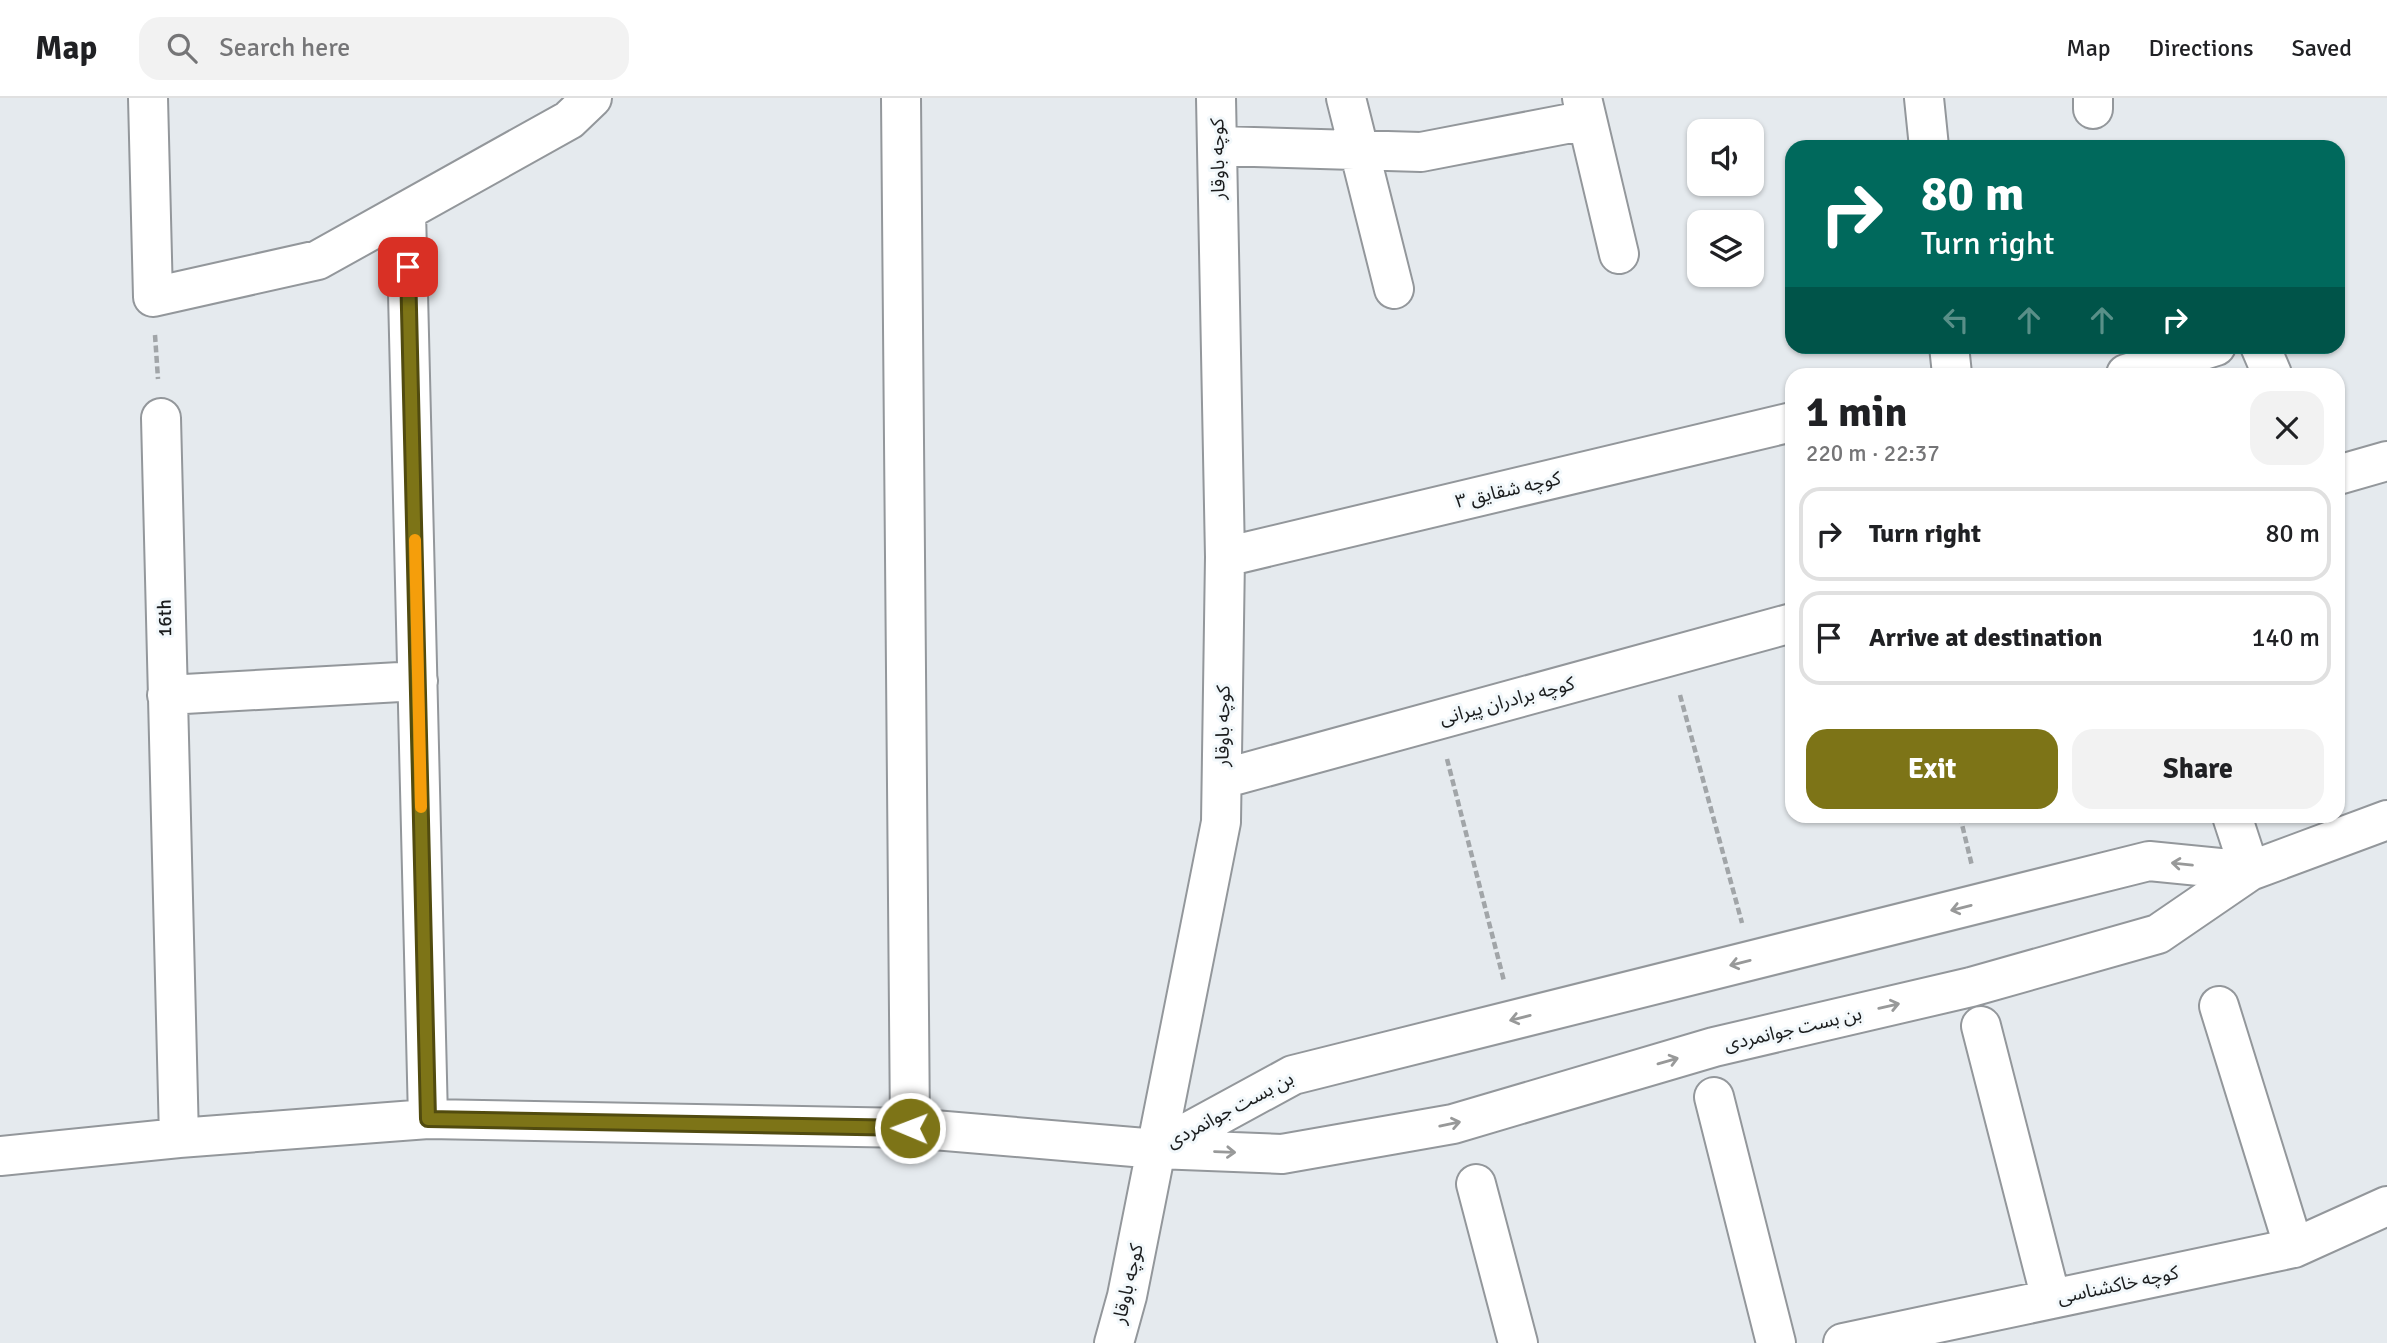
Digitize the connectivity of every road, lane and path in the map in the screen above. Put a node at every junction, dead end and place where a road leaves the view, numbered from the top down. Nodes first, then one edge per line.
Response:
1 (148, 98) edge
2 (592, 98) edge
3 (901, 98) edge
4 (1216, 98) edge
5 (1346, 98) edge
6 (1924, 98) edge
7 (1584, 109) edge
8 (1928, 140) edge
9 (1218, 146) junction
10 (1361, 150) junction
11 (406, 211) junction
12 (1619, 254) dead end
13 (1394, 289) dead end
14 (153, 297) junction
15 (2190, 354) edge
16 (2145, 368) edge
17 (161, 418) joint
18 (1785, 424) edge
19 (2387, 461) edge
20 (2345, 473) edge
21 (1225, 557) junction
22 (1785, 625) edge
23 (1670, 657) junction
24 (418, 681) junction
25 (167, 695) junction
26 (1437, 721) junction
27 (1222, 779) junction
28 (2387, 820) edge
29 (1962, 823) edge
30 (2234, 823) edge
31 (2250, 870) junction
32 (1981, 903) junction
33 (1753, 960) junction
34 (2220, 1006) dead end
35 (1514, 1020) junction
36 (1982, 1026) dead end
37 (1714, 1097) dead end
38 (428, 1119) junction
39 (910, 1128) junction
40 (179, 1138) junction
41 (1157, 1149) junction
42 (0, 1156) edge
43 (1476, 1184) dead end
44 (2387, 1206) edge
45 (2294, 1248) junction
46 (2051, 1299) junction
47 (1114, 1343) edge
48 (1518, 1343) edge
49 (1776, 1343) edge
50 (1843, 1343) edge

1 - 14 street
2 - 11 street
3 - 39 street
4 - 9 street, کوچه باوقار
5 - 10 street
6 - 8 street
7 - 10 street
7 - 12 street
9 - 10 street
9 - 21 street, کوچه باوقار
10 - 13 street
11 - 14 street
11 - 24 street
14 - 17 path
15 - 16 street
17 - 25 street, 16th
18 - 21 street, کوچه شقایق ۳
19 - 20 street
21 - 27 street, کوچه باوقار
22 - 23 street, کوچه برادران پیرانی
23 - 26 street, کوچه برادران پیرانی
23 - 33 path
24 - 25 street
24 - 38 street
25 - 40 street, 16th
26 - 27 street, کوچه برادران پیرانی
26 - 35 path
27 - 41 street, کوچه باوقار
28 - 31 street, بن بست جوانمردی
29 - 32 path
30 - 31 street
31 -> 32 street, بن بست جوانمردی
41 -> 31 street, بن بست جوانمردی
32 -> 33 street, بن بست جوانمردی
33 -> 35 street, بن بست جوانمردی
34 - 45 street
35 - 41 street, بن بست جوانمردی
36 - 46 street
37 - 49 street
38 - 39 street
38 - 40 street
39 - 41 street
40 - 42 street
41 - 47 street, کوچه باوقار
43 - 48 street
44 - 45 street, کوچه خاکشناسی
45 - 46 street, کوچه خاکشناسی
46 - 50 street, کوچه خاکشناسی

